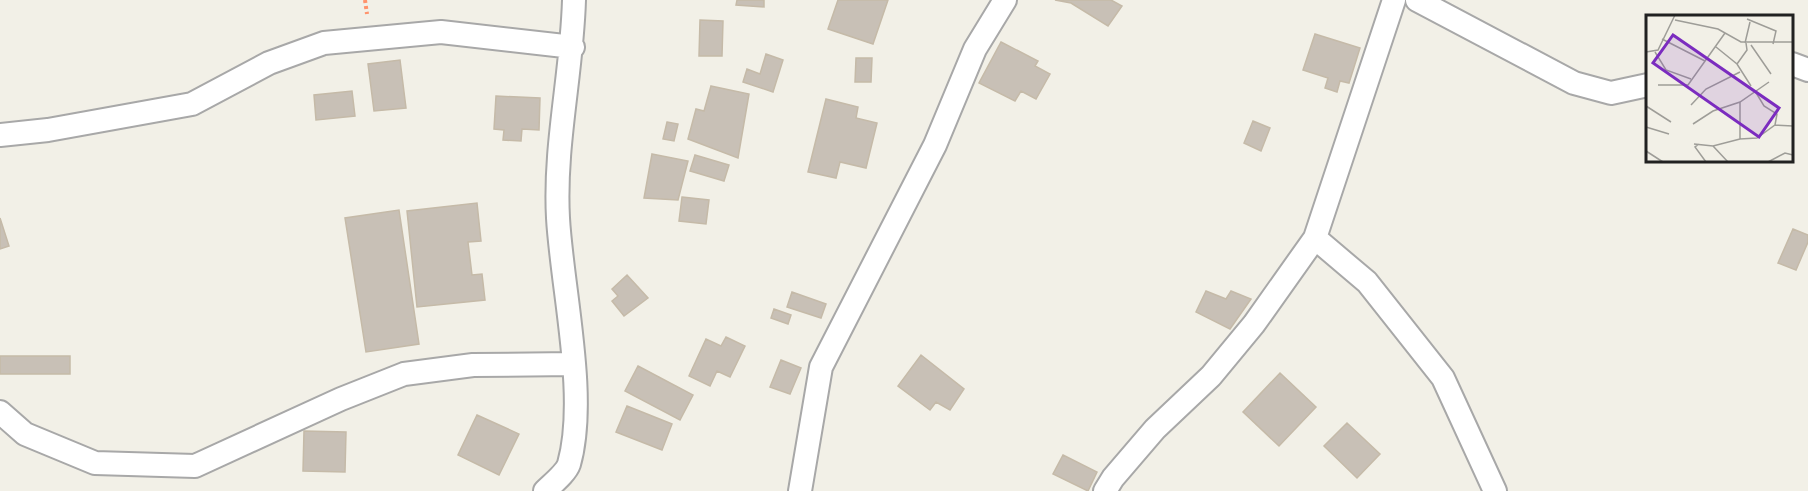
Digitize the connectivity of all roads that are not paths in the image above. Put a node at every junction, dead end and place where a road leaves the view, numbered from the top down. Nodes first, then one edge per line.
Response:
1 (574, 0) edge
2 (1005, 0) edge
3 (1394, 0) edge
4 (1417, 0) edge
5 (573, 47) junction
6 (1793, 65) edge
7 (1808, 70) edge
8 (1646, 85) edge
9 (0, 135) edge
10 (1315, 238) junction
11 (573, 364) junction
12 (0, 412) edge
13 (545, 491) edge
14 (800, 491) edge
15 (1105, 491) edge
16 (1495, 491) edge

1 - 5 street
2 - 14 street
3 - 10 street
4 - 8 street
5 - 9 street
5 - 11 street
6 - 7 street
10 - 15 street
10 - 16 street
11 - 12 street
11 - 13 street

